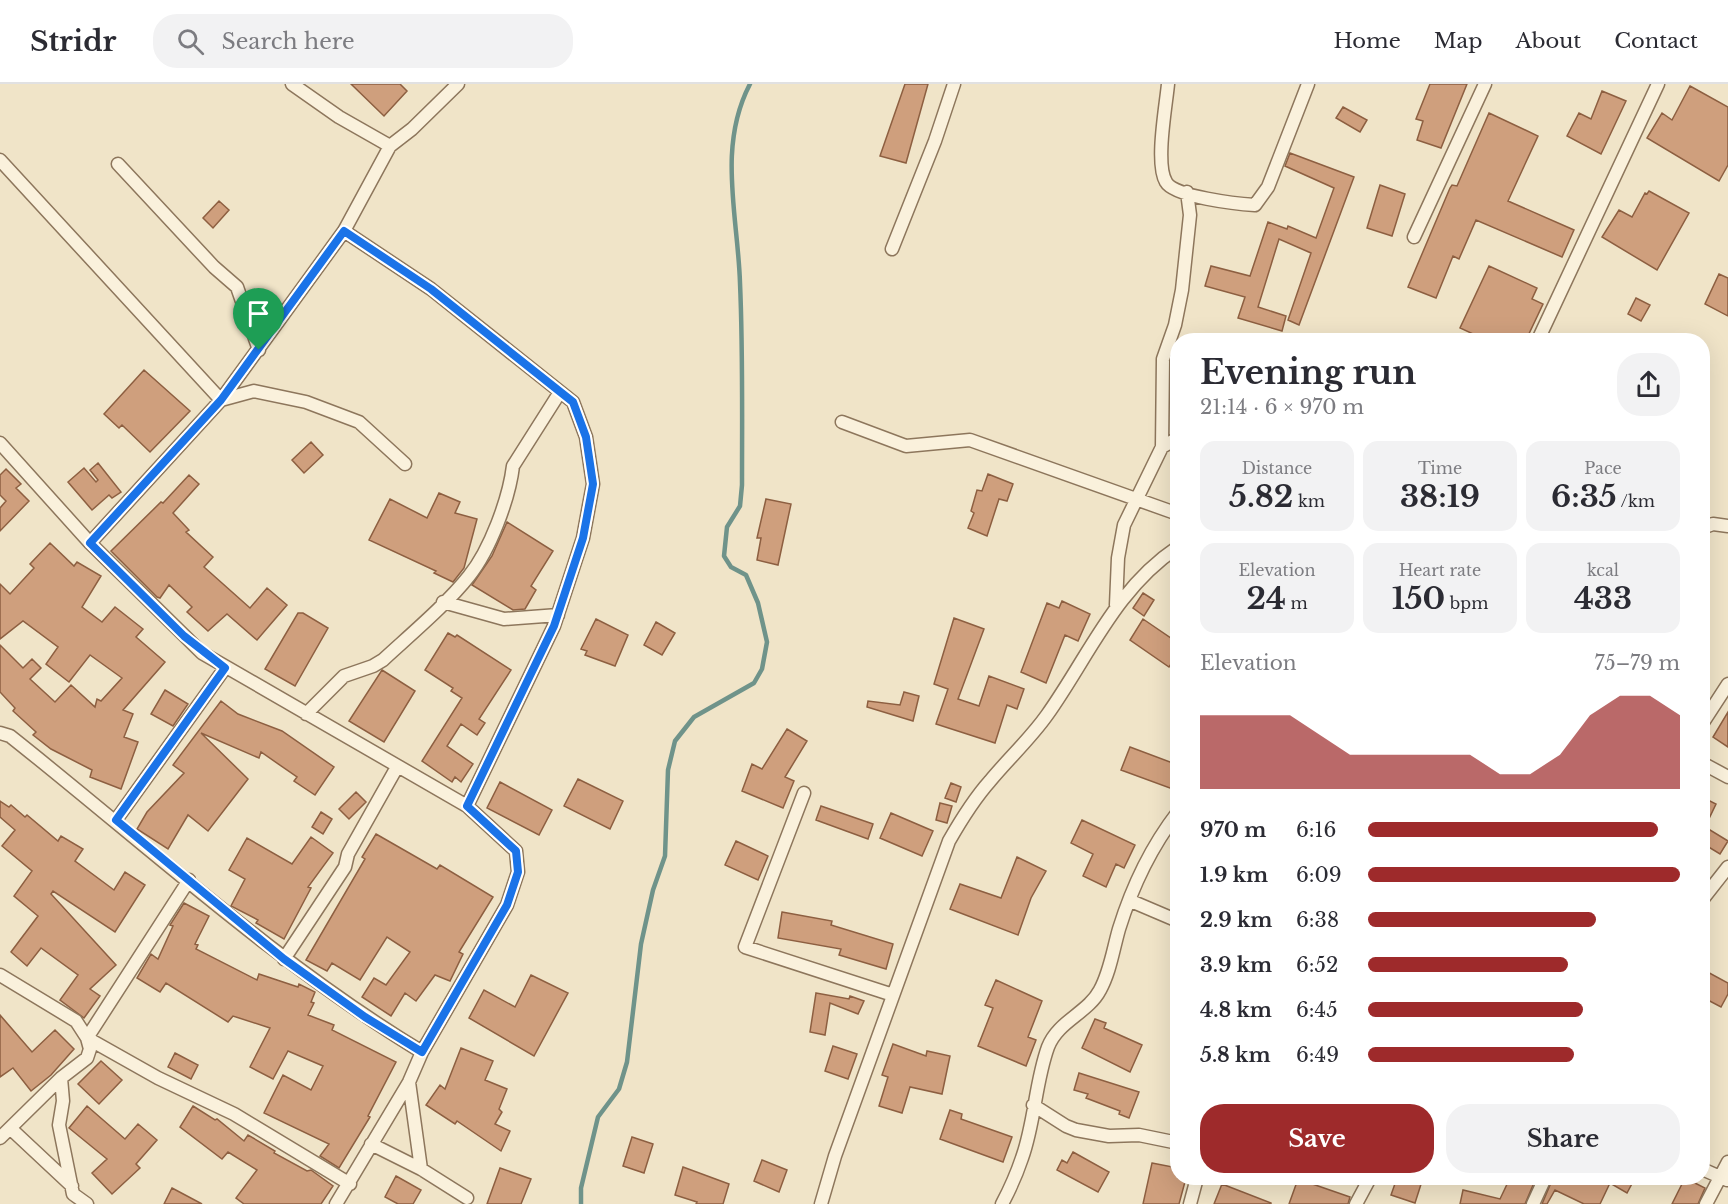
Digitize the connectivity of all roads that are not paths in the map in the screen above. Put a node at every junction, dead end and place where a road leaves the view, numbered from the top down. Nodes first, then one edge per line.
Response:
1 (292, 84) edge
2 (458, 84) edge
3 (954, 84) edge
4 (1168, 84) edge
5 (1308, 84) edge
6 (1485, 84) edge
7 (1658, 84) edge
8 (390, 146) junction
9 (0, 160) edge
10 (118, 164) dead end
11 (1187, 192) junction
12 (344, 231) junction
13 (1414, 237) dead end
14 (892, 249) dead end
15 (1172, 333) edge
16 (1542, 333) edge
17 (1170, 339) edge
18 (259, 350) junction
19 (560, 392) junction
20 (221, 400) junction
21 (842, 422) dead end
22 (1170, 442) edge
23 (0, 443) edge
24 (1162, 447) junction
25 (405, 464) dead end
26 (1136, 500) junction
27 (1170, 511) edge
28 (1710, 525) edge
29 (1728, 526) edge
30 (90, 543) junction
31 (1170, 554) edge
32 (443, 602) junction
33 (1116, 605) junction
34 (558, 615) junction
35 (225, 668) junction
36 (1728, 684) edge
37 (1710, 712) edge
38 (306, 714) junction
39 (0, 733) edge
40 (397, 767) junction
41 (1710, 767) edge
42 (1728, 777) edge
43 (804, 793) dead end
44 (467, 806) junction
45 (116, 820) junction
46 (1170, 822) edge
47 (1728, 867) edge
48 (189, 880) junction
49 (1710, 890) edge
50 (1131, 901) junction
51 (1170, 918) edge
52 (284, 959) junction
53 (0, 975) edge
54 (893, 995) junction
55 (87, 1038) junction
56 (422, 1052) junction
57 (61, 1078) junction
58 (409, 1082) junction
59 (1033, 1105) junction
60 (10, 1128) junction
61 (0, 1138) edge
62 (1170, 1141) edge
63 (371, 1144) junction
64 (1728, 1162) edge
65 (421, 1169) junction
66 (1710, 1173) edge
67 (1724, 1179) edge
68 (350, 1184) junction
69 (1195, 1185) edge
70 (1366, 1185) edge
71 (1542, 1185) edge
72 (72, 1186) junction
73 (467, 1198) dead end
74 (87, 1204) edge
75 (336, 1204) edge
76 (821, 1204) edge
77 (1002, 1204) edge
78 (1190, 1204) edge
79 (1356, 1204) edge
80 (1533, 1204) edge
81 (1706, 1204) edge

1 - 8 street
2 - 8 street
3 - 14 street
4 - 11 street
5 - 11 street
6 - 13 street
7 - 16 street
8 - 12 street
9 - 20 street
10 - 18 street
11 - 15 street
12 - 18 street
12 - 19 street
17 - 24 street
18 - 20 street
19 - 32 street
19 - 34 street
20 - 25 street
20 - 30 street
21 - 26 street
22 - 24 street
23 - 30 street
24 - 26 street
26 - 27 street
26 - 33 street
28 - 29 street
30 - 35 street
31 - 33 street
32 - 34 street
32 - 38 street
33 - 54 street
34 - 44 street
35 - 38 street
35 - 45 street
36 - 37 street
38 - 40 street
39 - 45 street
40 - 44 street
40 - 52 street
41 - 42 street
43 - 54 street
44 - 56 street
45 - 48 street
46 - 50 street
47 - 49 street
48 - 52 street
48 - 55 street
50 - 51 street
50 - 59 street
52 - 56 street
53 - 55 street
54 - 76 street
55 - 57 street
55 - 68 street
56 - 58 street
57 - 60 street
57 - 72 street
58 - 63 street
58 - 65 street
59 - 62 street
59 - 77 street
60 - 61 street
60 - 72 street
63 - 65 street
63 - 68 street
64 - 67 street
65 - 73 street
66 - 67 street
67 - 81 street
68 - 75 street
69 - 78 street
70 - 79 street
71 - 80 street
72 - 74 street

